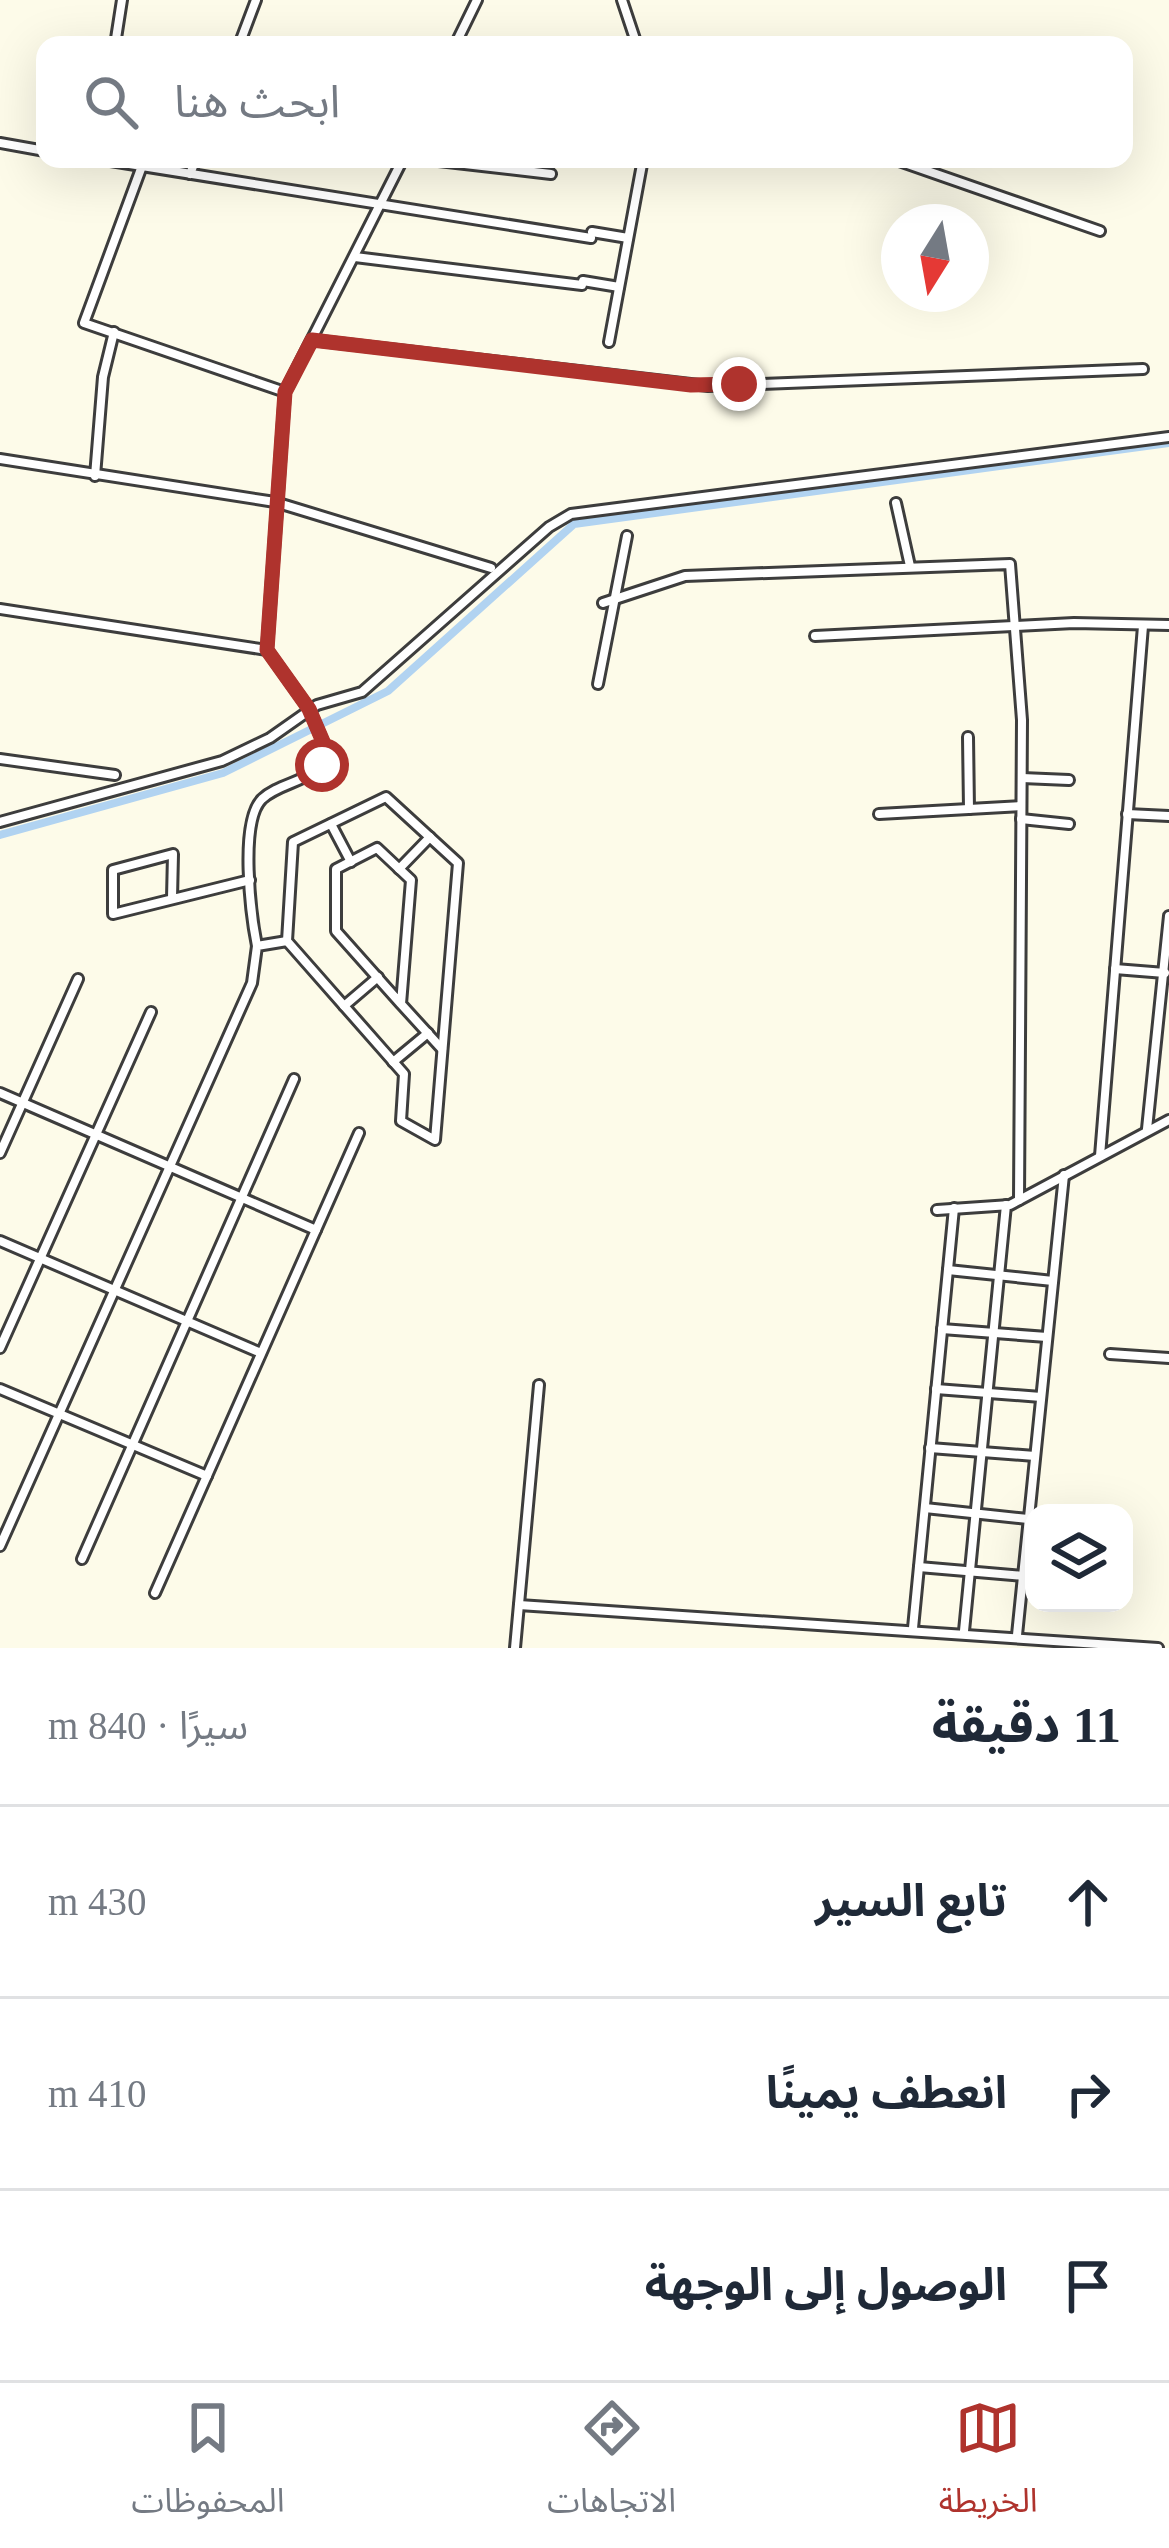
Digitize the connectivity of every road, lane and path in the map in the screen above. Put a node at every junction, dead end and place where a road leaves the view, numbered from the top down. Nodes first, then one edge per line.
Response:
1 (122, 0) edge
2 (256, 0) edge
3 (477, 0) edge
4 (622, 0) edge
5 (116, 36) edge
6 (242, 36) edge
7 (459, 36) edge
8 (634, 36) edge
9 (0, 143) edge
10 (36, 149) edge
11 (141, 168) edge
12 (154, 168) edge
13 (192, 168) edge
14 (398, 168) edge
15 (499, 168) edge
16 (641, 168) edge
17 (919, 168) edge
18 (190, 174) junction
19 (551, 174) dead end
20 (378, 208) junction
21 (1100, 231) dead end
22 (628, 238) junction
23 (355, 257) junction
24 (619, 287) junction
25 (114, 332) junction
26 (312, 340) junction
27 (609, 342) dead end
28 (1143, 369) dead end
29 (285, 392) junction
30 (1169, 437) edge
31 (0, 459) edge
32 (95, 476) junction
33 (275, 502) junction
34 (896, 503) dead end
35 (627, 536) dead end
36 (491, 568) dead end
37 (911, 568) junction
38 (616, 598) junction
39 (602, 603) dead end
40 (0, 609) edge
41 (1169, 625) edge
42 (1015, 626) junction
43 (1143, 626) junction
44 (815, 636) dead end
45 (267, 650) junction
46 (598, 684) dead end
47 (309, 712) junction
48 (968, 737) dead end
49 (0, 759) edge
50 (115, 775) dead end
51 (1022, 778) junction
52 (1069, 780) dead end
53 (1022, 806) junction
54 (969, 808) junction
55 (879, 814) dead end
56 (1127, 814) junction
57 (1169, 816) edge
58 (1021, 819) junction
59 (0, 822) edge
60 (331, 824) junction
61 (1070, 824) dead end
62 (430, 837) junction
63 (351, 862) junction
64 (399, 868) junction
65 (250, 880) junction
66 (172, 898) junction
67 (1169, 916) edge
68 (287, 941) junction
69 (257, 946) junction
70 (1114, 969) junction
71 (1165, 974) junction
72 (377, 977) junction
73 (78, 980) dead end
74 (401, 1004) junction
75 (344, 1006) junction
76 (151, 1012) dead end
77 (428, 1033) junction
78 (442, 1050) junction
79 (393, 1062) junction
80 (294, 1079) dead end
81 (0, 1093) edge
82 (22, 1103) junction
83 (1169, 1120) edge
84 (1147, 1131) junction
85 (359, 1133) dead end
86 (96, 1135) junction
87 (0, 1153) edge
88 (1100, 1156) junction
89 (170, 1166) junction
90 (1064, 1175) junction
91 (242, 1198) junction
92 (1019, 1200) junction
93 (1006, 1205) junction
94 (954, 1208) junction
95 (937, 1210) dead end
96 (316, 1230) junction
97 (0, 1241) edge
98 (40, 1258) junction
99 (948, 1270) junction
100 (999, 1275) junction
101 (1053, 1281) junction
102 (115, 1290) junction
103 (187, 1322) junction
104 (942, 1329) junction
105 (994, 1333) junction
106 (1047, 1337) junction
107 (0, 1348) edge
108 (261, 1353) junction
109 (1110, 1354) dead end
110 (1169, 1358) edge
111 (539, 1385) dead end
112 (936, 1388) junction
113 (0, 1389) edge
114 (987, 1392) junction
115 (1040, 1397) junction
116 (59, 1414) junction
117 (132, 1445) junction
118 (930, 1448) junction
119 (981, 1451) junction
120 (1035, 1456) junction
121 (206, 1476) junction
122 (1030, 1504) edge
123 (925, 1508) junction
124 (975, 1513) junction
125 (1025, 1519) edge
126 (0, 1546) edge
127 (82, 1559) dead end
128 (1025, 1562) edge
129 (919, 1567) junction
130 (970, 1571) junction
131 (1024, 1576) junction
132 (154, 1593) dead end
133 (519, 1605) junction
134 (913, 1628) junction
135 (964, 1631) junction
136 (1017, 1635) junction
137 (514, 1648) edge
138 (1158, 1648) edge

1 - 5 street
2 - 6 street
3 - 7 street
4 - 8 street
9 - 10 street
11 - 25 street
12 - 18 street
13 - 18 street
14 - 20 street
15 - 19 street
16 - 22 street
17 - 21 street
18 - 20 street
20 - 22 street
20 - 23 street
22 - 24 street
23 - 24 street
23 - 26 street
24 - 27 street
25 - 29 street
25 - 32 street
26 - 28 street
26 - 29 street
29 - 33 street
30 - 47 street
31 - 32 street
32 - 33 street
33 - 36 street
33 - 45 street
34 - 37 street
35 - 38 street
37 - 38 street
37 - 42 street
38 - 39 street
38 - 46 street
40 - 45 street
41 - 43 street
42 - 43 street
42 - 44 street
42 - 51 street
43 - 56 street
45 - 47 street
47 - 59 street
47 - 65 street
48 - 54 street
49 - 50 street
51 - 52 street
51 - 53 street
53 - 54 street
53 - 58 street
54 - 55 street
56 - 57 street
56 - 70 street
58 - 61 street
58 - 92 street
60 - 62 street
60 - 63 street
60 - 68 street
62 - 64 street
62 - 78 street
63 - 64 street
63 - 72 street
64 - 74 street
65 - 66 street
65 - 69 street
66 - 66 street
67 - 71 street
68 - 69 street
68 - 75 street
69 - 89 street
70 - 71 street
70 - 88 street
71 - 84 street
72 - 74 street
72 - 75 street
73 - 82 street
74 - 77 street
75 - 79 street
76 - 86 street
77 - 78 street
77 - 79 street
78 - 79 street
80 - 91 street
81 - 82 street
82 - 86 street
82 - 87 street
83 - 84 street
84 - 88 street
85 - 96 street
86 - 89 street
86 - 98 street
88 - 90 street
89 - 91 street
89 - 102 street
90 - 92 street
90 - 101 street
91 - 96 street
91 - 103 street
92 - 93 street
93 - 94 street
93 - 100 street
94 - 95 street
94 - 99 street
96 - 108 street
97 - 98 street
98 - 102 street
98 - 107 street
99 - 100 street
99 - 104 street
100 - 101 street
100 - 105 street
101 - 106 street
102 - 103 street
102 - 116 street
103 - 108 street
103 - 117 street
104 - 105 street
104 - 112 street
105 - 106 street
105 - 114 street
106 - 115 street
108 - 121 street
109 - 110 street
111 - 133 street
112 - 114 street
112 - 118 street
113 - 116 street
114 - 115 street
114 - 119 street
115 - 120 street
116 - 117 street
116 - 126 street
117 - 121 street
117 - 127 street
118 - 119 street
118 - 123 street
119 - 120 street
119 - 124 street
120 - 122 street
121 - 132 street
123 - 124 street
123 - 129 street
124 - 125 street
124 - 130 street
128 - 131 street
129 - 130 street
129 - 134 street
130 - 131 street
130 - 135 street
131 - 136 street
133 - 134 street
133 - 137 street
134 - 135 street
135 - 136 street
136 - 138 street

